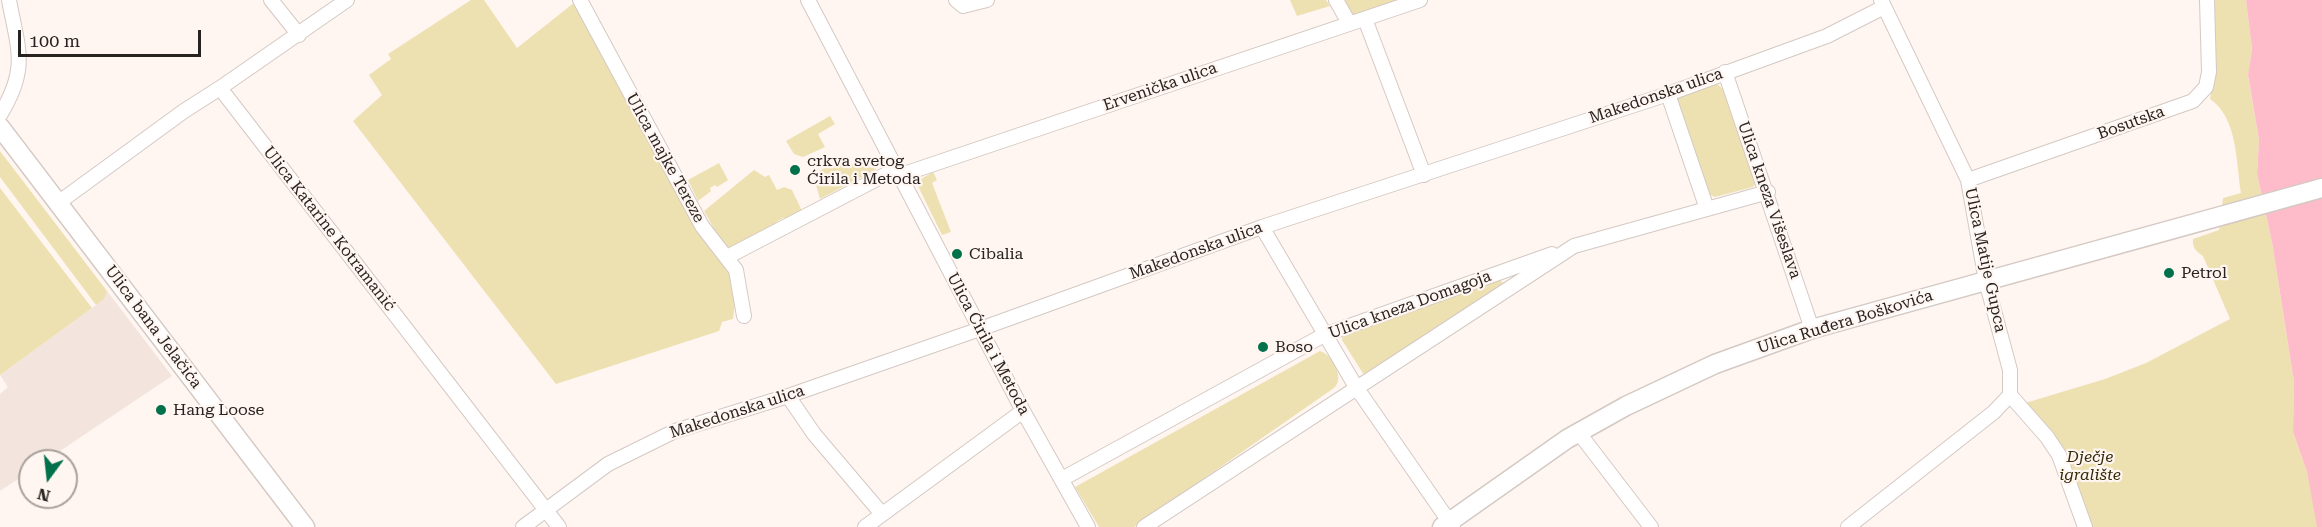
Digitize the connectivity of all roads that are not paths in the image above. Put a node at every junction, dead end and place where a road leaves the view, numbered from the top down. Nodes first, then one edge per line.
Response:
1 (9, 0) edge
2 (271, 0) edge
3 (347, 0) edge
4 (580, 0) edge
5 (808, 0) edge
6 (956, 0) edge
7 (987, 0) edge
8 (1336, 0) edge
9 (1420, 0) edge
10 (2206, 0) edge
11 (1883, 3) edge
12 (1365, 19) junction
13 (1349, 23) junction
14 (299, 35) junction
15 (1725, 72) junction
16 (220, 88) junction
17 (1668, 94) junction
18 (0, 115) edge
19 (0, 128) edge
20 (900, 171) junction
21 (1424, 175) junction
22 (1968, 180) junction
23 (2322, 188) edge
24 (1768, 192) junction
25 (58, 203) junction
26 (1707, 209) junction
27 (1262, 227) junction
28 (1574, 246) junction
29 (728, 257) junction
30 (1986, 281) junction
31 (744, 316) dead end
32 (980, 329) junction
33 (1812, 329) junction
34 (1324, 335) junction
35 (1356, 387) junction
36 (2010, 395) junction
37 (788, 396) junction
38 (1023, 411) junction
39 (1579, 433) junction
40 (1062, 479) junction
41 (546, 510) junction
42 (882, 514) junction
43 (1448, 525) edge
44 (305, 527) edge
45 (523, 527) edge
46 (559, 527) edge
47 (865, 527) edge
48 (1088, 527) edge
49 (1144, 527) edge
50 (1651, 527) edge
51 (1848, 527) edge
52 (2085, 527) edge

1 - 18 street
2 - 14 street
3 - 14 street
4 - 29 street, Ulica majke Tereze
5 - 20 street, Ulica Ćirila i Metoda
6 - 7 street
8 - 13 street
9 - 12 street, Ervenička ulica
10 - 22 street, Bosutska
11 - 15 street, Makedonska ulica
11 - 22 street, Ulica Matije Gupca
12 - 13 street, Ervenička ulica
12 - 21 street
13 - 20 street, Ervenička ulica
14 - 16 street
15 - 17 street, Makedonska ulica
15 - 24 street, Ulica kneza Višeslava
16 - 25 street
16 - 41 street, Ulica Katarine Kotramanić
17 - 21 street, Makedonska ulica
17 - 26 street
19 - 25 main road, Ulica bana Jelačića
20 - 29 street, Ervenička ulica
20 - 32 street, Ulica Ćirila i Metoda
21 - 27 street, Makedonska ulica
22 - 30 street, Ulica Matije Gupca
23 - 30 main road, Ulica Ruđera Boškovića
24 - 26 street, Ulica kneza Domagoja
24 - 33 street, Ulica kneza Višeslava
25 - 44 main road, Ulica bana Jelačića
26 - 28 street, Ulica kneza Domagoja
27 - 32 street, Makedonska ulica
27 - 34 street
28 - 34 street, Ulica kneza Domagoja
28 - 35 street, Ulica kneza Domagoja
29 - 31 street, Ulica majke Tereze
30 - 33 main road, Ulica Ruđera Boškovića
30 - 36 street, Ulica Matije Gupca
32 - 37 street, Makedonska ulica
32 - 38 street, Ulica Ćirila i Metoda
33 - 39 main road, Ulica Ruđera Boškovića
34 - 35 street
34 - 40 street, Ulica kneza Domagoja
35 - 43 street
35 - 49 street, Ulica kneza Domagoja
36 - 51 street
36 - 52 street
37 - 41 street, Makedonska ulica
37 - 42 street
38 - 40 street, Ulica Ćirila i Metoda
38 - 42 street
39 - 43 main road, Ulica Ruđera Boškovića
39 - 50 street
40 - 48 street, Ulica Ćirila i Metoda
41 - 45 street, Makedonska ulica
41 - 46 street, Ulica Katarine Kotramanić
42 - 47 street

